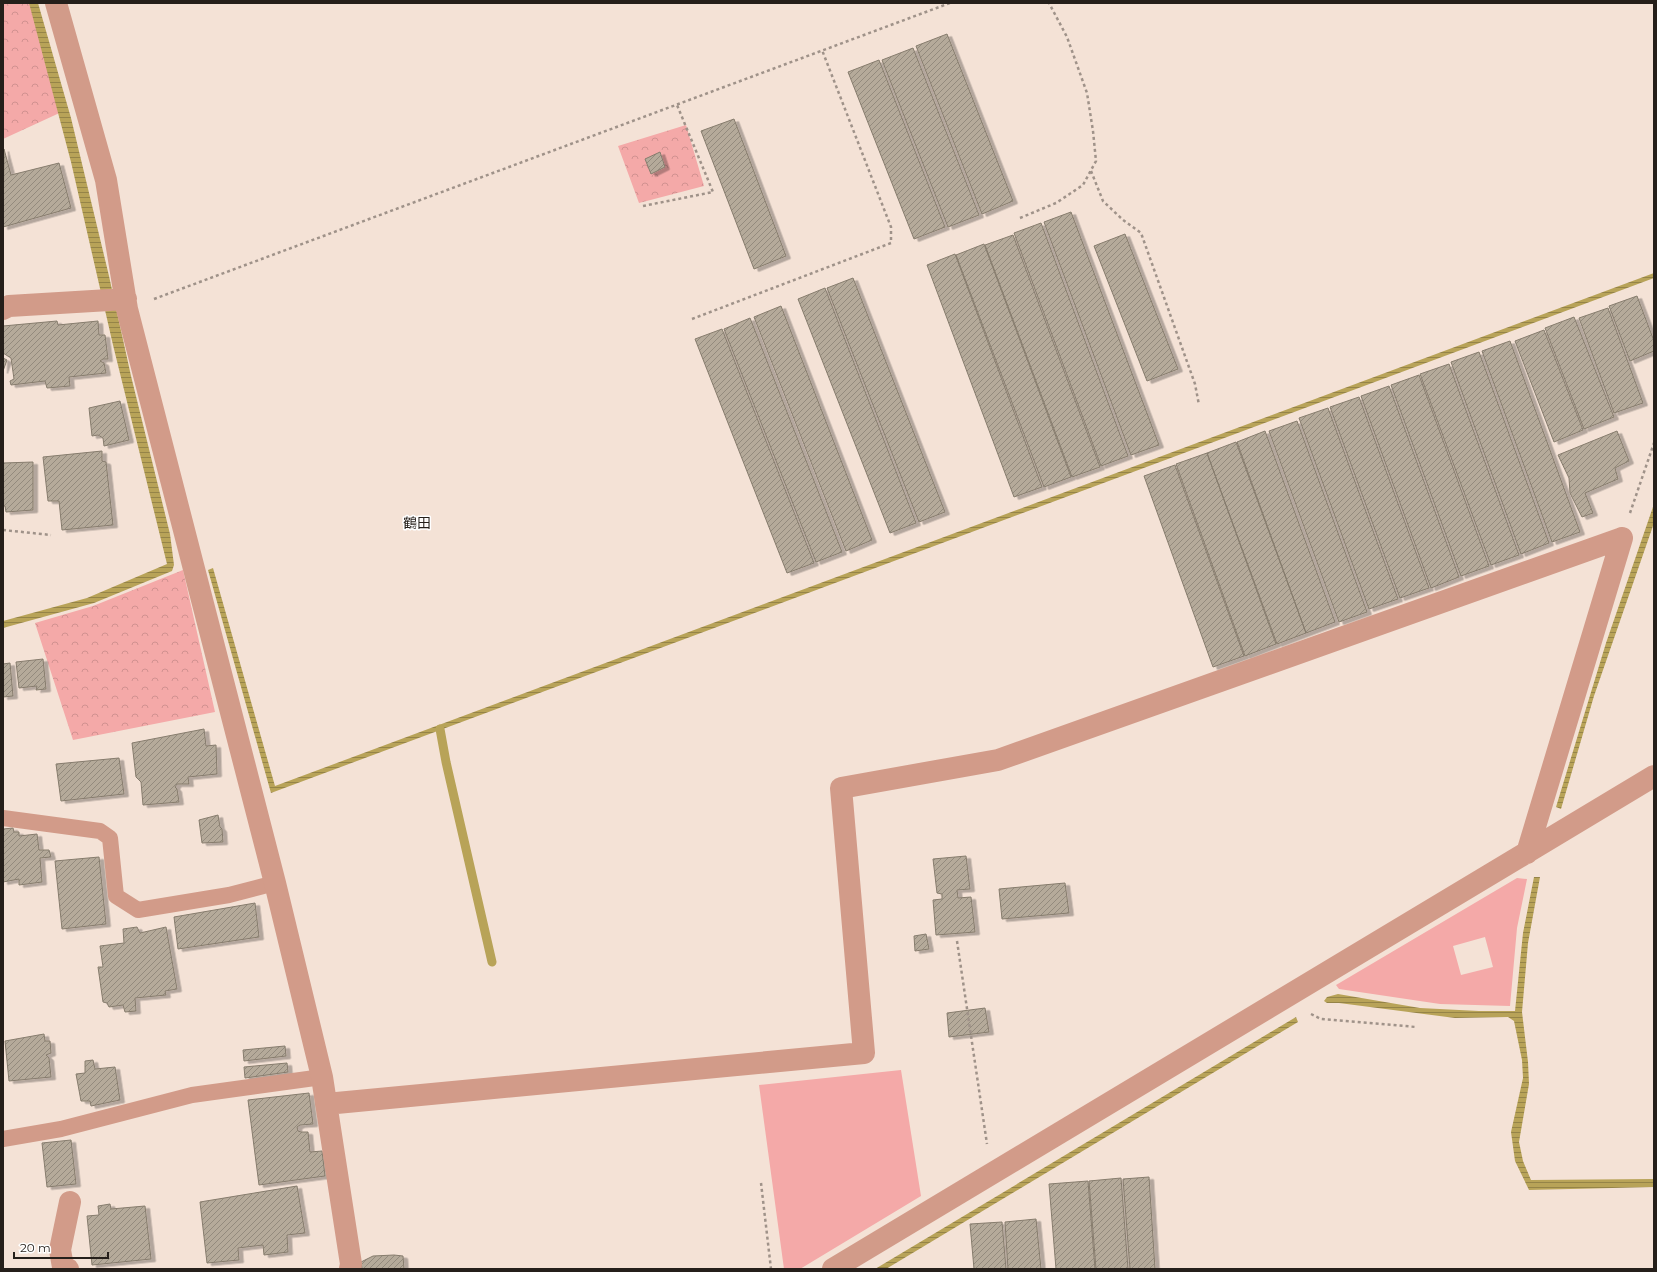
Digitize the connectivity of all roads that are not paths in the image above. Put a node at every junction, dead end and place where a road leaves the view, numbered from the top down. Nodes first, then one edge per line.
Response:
1 (56, 3) edge
2 (126, 304) junction
3 (3, 309) edge
4 (1654, 776) edge
5 (3, 818) edge
6 (1527, 853) junction
7 (275, 883) junction
8 (322, 1077) junction
9 (326, 1104) junction
10 (3, 1139) edge
11 (70, 1202) dead end
12 (62, 1268) edge
13 (350, 1269) edge
14 (833, 1269) edge

1 - 2 street
2 - 3 street
2 - 7 street
4 - 6 street
5 - 7 lane
6 - 9 street
6 - 14 street
7 - 8 street
8 - 9 street
8 - 10 lane
9 - 13 street
11 - 12 street

